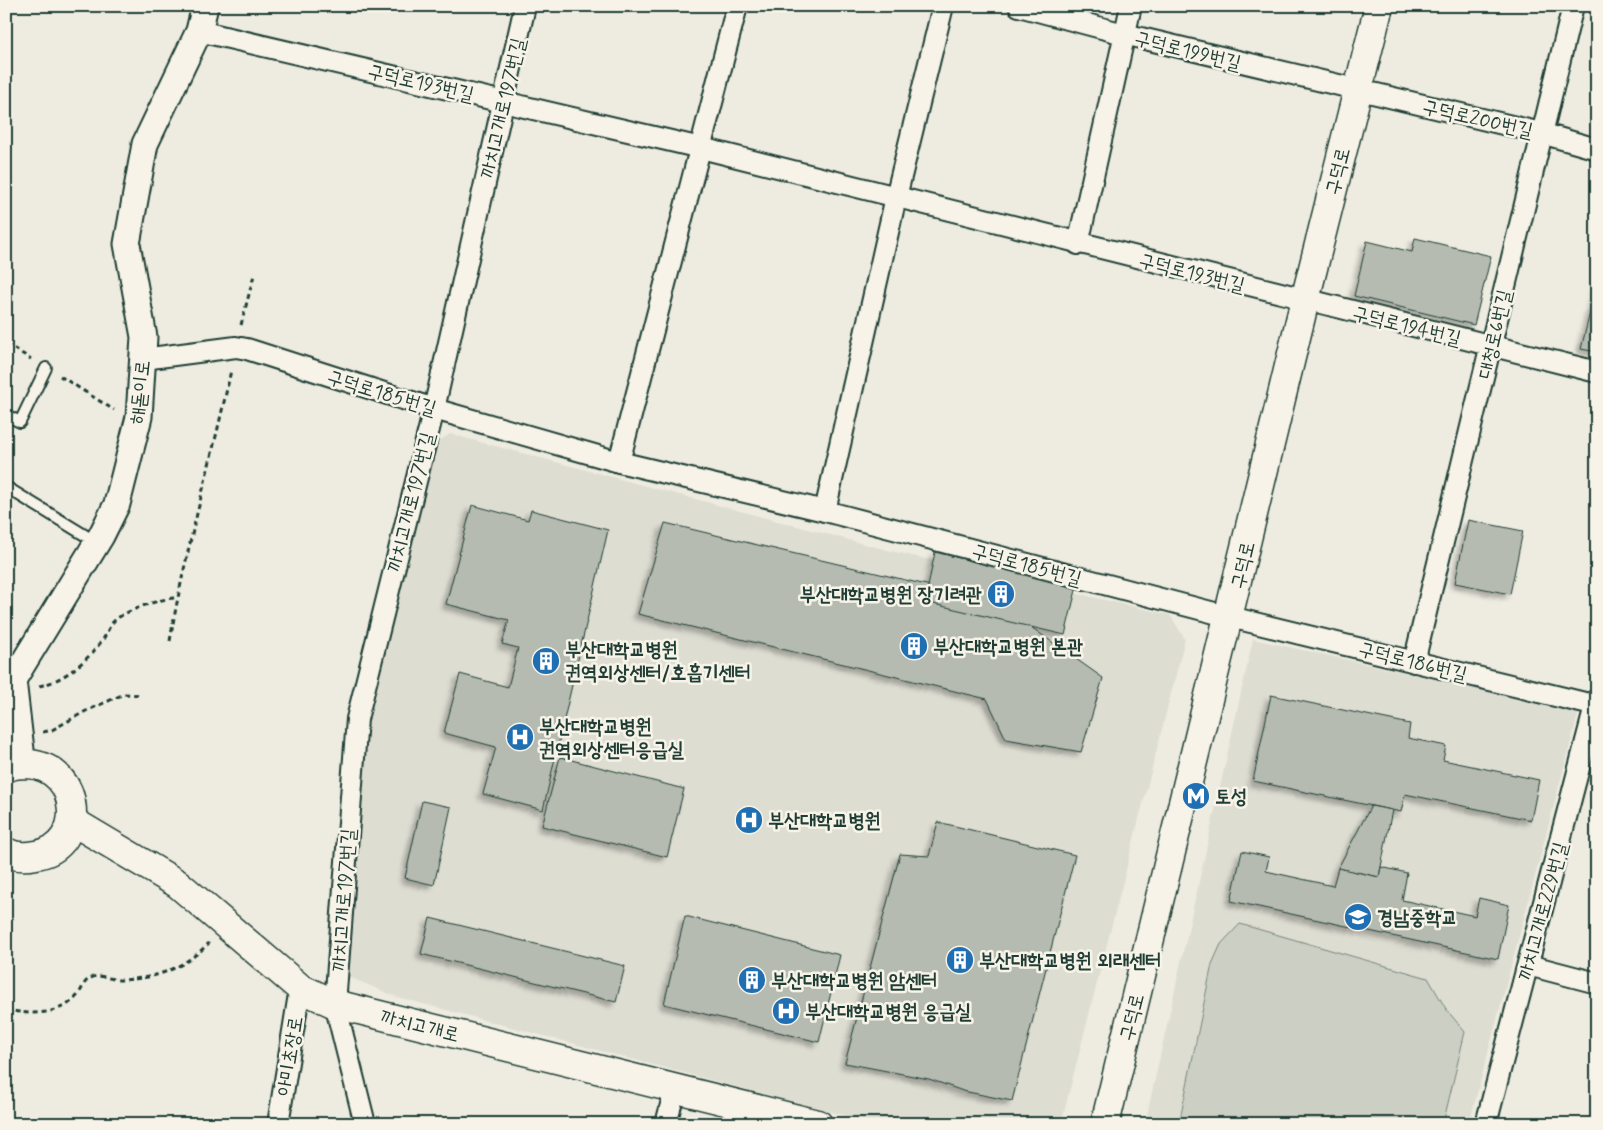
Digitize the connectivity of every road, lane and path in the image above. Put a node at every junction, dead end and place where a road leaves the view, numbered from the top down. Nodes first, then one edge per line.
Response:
1 (206, 6) edge
2 (525, 6) edge
3 (738, 6) edge
4 (943, 6) edge
5 (1019, 6) edge
6 (1131, 6) edge
7 (1379, 6) edge
8 (1573, 6) edge
9 (199, 31) junction
10 (1124, 34) junction
11 (1357, 91) junction
12 (503, 102) junction
13 (1541, 133) junction
14 (701, 148) junction
15 (1597, 149) edge
16 (896, 197) junction
17 (1078, 244) junction
18 (254, 275) dead end
19 (1305, 300) junction
20 (6, 344) edge
21 (1491, 346) junction
22 (236, 347) junction
23 (143, 359) junction
24 (46, 368) junction
25 (1597, 372) edge
26 (434, 409) junction
27 (6, 415) edge
28 (139, 416) junction
29 (619, 462) junction
30 (6, 487) edge
31 (825, 511) junction
32 (97, 542) junction
33 (177, 598) junction
34 (1230, 616) junction
35 (170, 641) dead end
36 (1414, 662) junction
37 (11, 683) edge
38 (142, 695) dead end
39 (1596, 704) edge
40 (16, 756) edge
41 (72, 821) junction
42 (6, 852) edge
43 (225, 925) junction
44 (1528, 965) junction
45 (1597, 983) edge
46 (300, 988) junction
47 (335, 1004) junction
48 (6, 1009) edge
49 (675, 1089) junction
50 (278, 1124) edge
51 (365, 1124) edge
52 (666, 1124) edge
53 (818, 1124) edge
54 (1105, 1124) edge
55 (1486, 1124) edge

1 - 9 street, 해돋이로
2 - 12 street, 까치고개로197번길
3 - 14 street
4 - 16 street
5 - 10 street, 구덕로199번길
6 - 10 street
7 - 11 main road, 구덕로
8 - 13 street, 대청로6번길
9 - 12 street, 구덕로193번길
9 - 23 street, 해돋이로
10 - 11 street, 구덕로199번길
10 - 17 street
11 - 13 street, 구덕로200번길
11 - 19 main road, 구덕로
12 - 14 street, 구덕로193번길
12 - 26 street, 까치고개로197번길
13 - 15 street, 구덕로200번길
13 - 21 street, 대청로6번길
14 - 16 street, 구덕로193번길
14 - 29 street
16 - 17 street, 구덕로193번길
16 - 31 street
17 - 19 street, 구덕로193번길
18 - 22 path
19 - 21 street, 구덕로194번길
19 - 34 main road, 구덕로
20 - 24 path
21 - 25 street, 구덕로194번길
21 - 36 street, 대청로6번길
22 - 23 street, 구덕로185번길
22 - 26 street, 구덕로185번길
22 - 33 path
23 - 28 street, 해돋이로
24 - 27 lane
24 - 28 path
26 - 29 street, 구덕로185번길
26 - 47 street, 까치고개로197번길
28 - 32 street, 해돋이로
29 - 31 street, 구덕로185번길
30 - 32 lane
31 - 34 street, 구덕로185번길
32 - 37 street, 해돋이로
33 - 35 path
33 - 37 path
34 - 36 street, 구덕로186번길
34 - 54 main road, 구덕로
36 - 39 street, 구덕로186번길
37 - 40 street
38 - 40 path
39 - 44 street, 까치고개로229번길
40 - 41 main road
41 - 42 main road
41 - 43 main road, 까치고개로
43 - 46 main road, 까치고개로
43 - 48 path
44 - 45 street
44 - 55 street, 까치고개로229번길
46 - 47 main road, 까치고개로
46 - 50 street, 아미초장로
47 - 49 main road, 까치고개로
47 - 51 street, 까치고개로197번길
49 - 52 street
49 - 53 main road, 까치고개로

